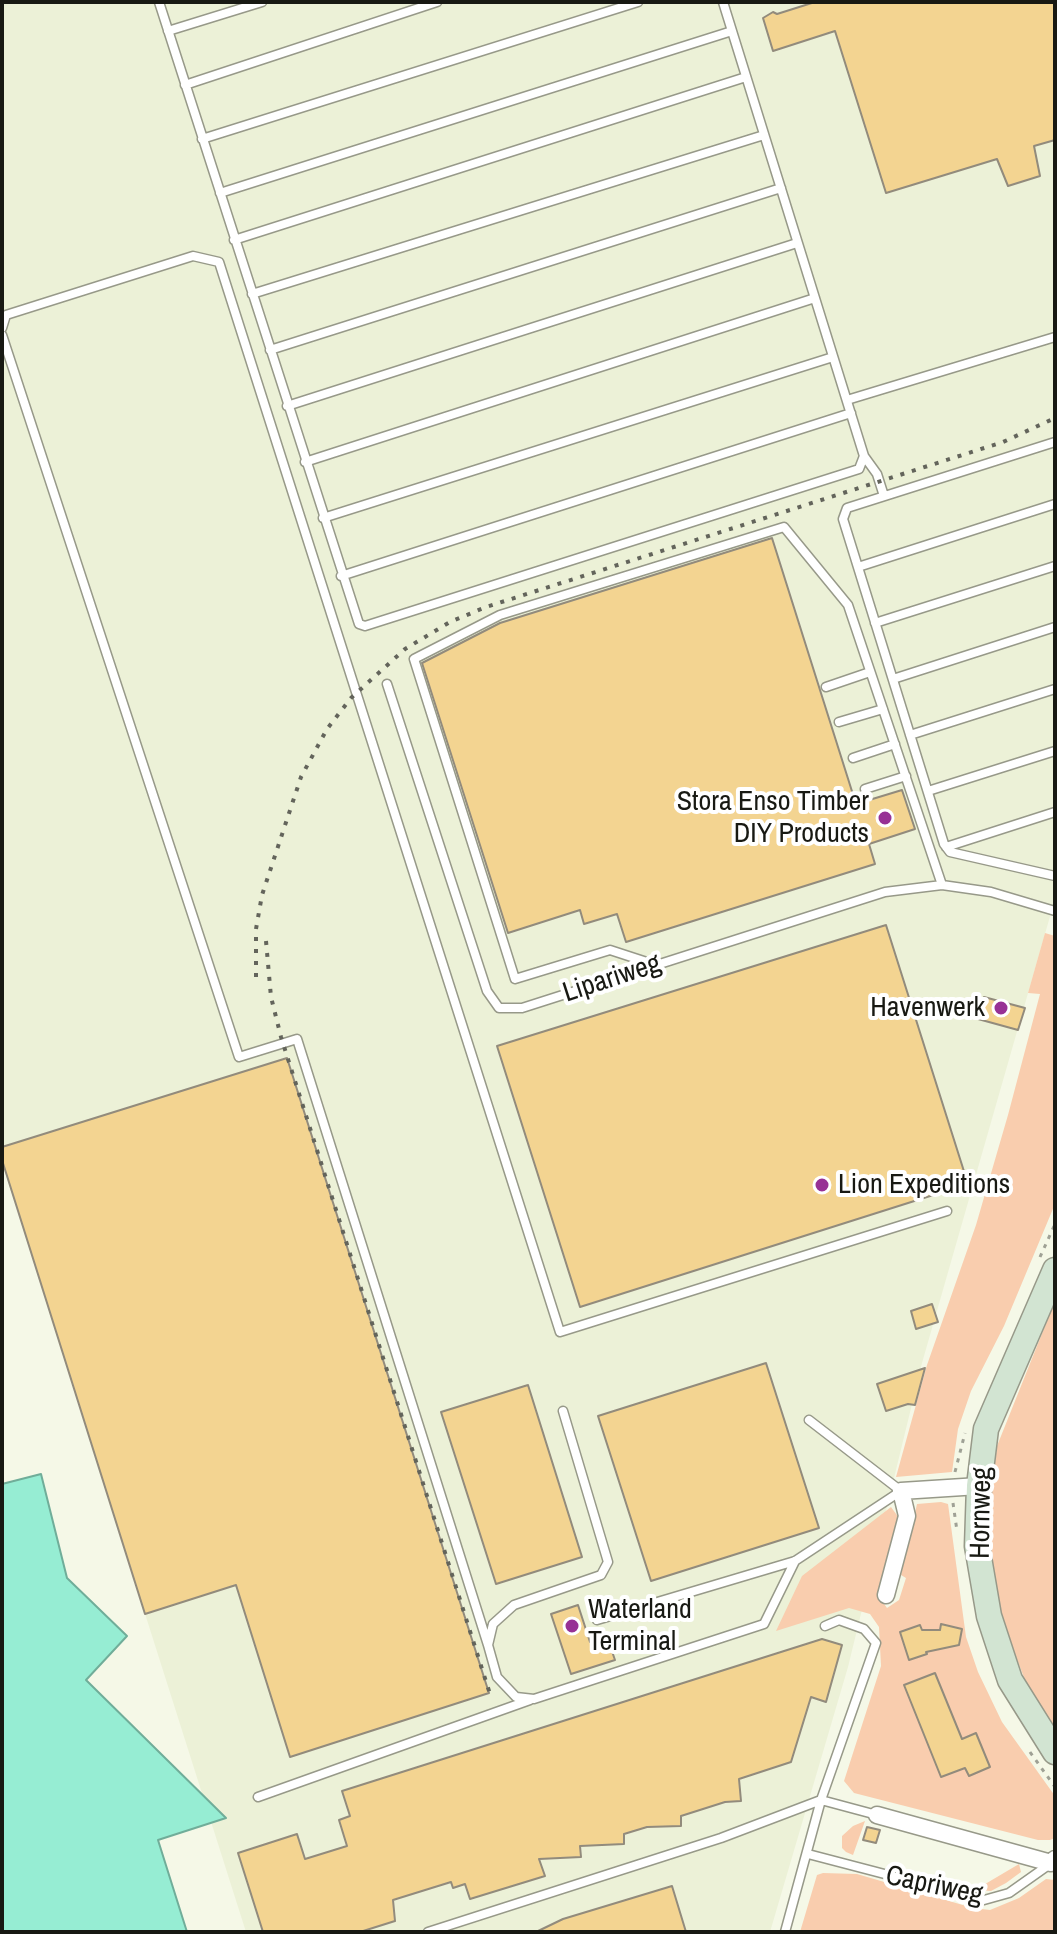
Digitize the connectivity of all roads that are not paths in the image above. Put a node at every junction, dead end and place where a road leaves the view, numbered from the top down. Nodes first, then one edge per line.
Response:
1 (159, 2) edge
2 (262, 2) edge
3 (437, 2) edge
4 (638, 2) edge
5 (723, 2) edge
6 (168, 31) junction
7 (732, 31) junction
8 (746, 77) junction
9 (185, 85) junction
10 (764, 135) junction
11 (202, 139) junction
12 (781, 188) junction
13 (220, 193) junction
14 (234, 240) junction
15 (797, 243) junction
16 (252, 294) junction
17 (815, 298) junction
18 (2, 328) edge
19 (2, 335) edge
20 (1055, 337) edge
21 (270, 350) junction
22 (833, 357) junction
23 (847, 400) junction
24 (287, 406) junction
25 (851, 413) junction
26 (1055, 442) edge
27 (864, 456) junction
28 (305, 462) junction
29 (884, 496) junction
30 (1055, 504) edge
31 (323, 518) junction
32 (1055, 566) edge
33 (858, 567) junction
34 (341, 576) junction
35 (875, 623) junction
36 (1055, 627) edge
37 (870, 672) junction
38 (893, 679) junction
39 (387, 684) dead end
40 (826, 687) dead end
41 (1055, 689) edge
42 (883, 709) junction
43 (839, 722) dead end
44 (910, 735) junction
45 (895, 744) junction
46 (1055, 751) edge
47 (853, 758) dead end
48 (906, 776) junction
49 (865, 789) dead end
50 (928, 791) junction
51 (1055, 812) edge
52 (946, 847) junction
53 (1055, 876) edge
54 (942, 885) junction
55 (1055, 911) edge
56 (656, 965) junction
57 (947, 1211) dead end
58 (1055, 1270) edge
59 (563, 1411) dead end
60 (809, 1420) dead end
61 (979, 1486) junction
62 (901, 1491) junction
63 (795, 1561) junction
64 (886, 1595) dead end
65 (597, 1620) dead end
66 (825, 1626) dead end
67 (488, 1645) junction
68 (534, 1699) junction
69 (1055, 1752) edge
70 (258, 1797) dead end
71 (821, 1800) junction
72 (877, 1815) joint
73 (808, 1854) junction
74 (1054, 1862) edge
75 (428, 1932) edge
76 (785, 1932) edge

1 - 6 lane
2 - 6 lane
3 - 9 lane
4 - 11 lane
5 - 7 lane
6 - 9 lane
7 - 8 lane
7 - 13 lane
8 - 10 lane
8 - 14 lane
9 - 11 lane
10 - 12 lane
10 - 16 lane
11 - 13 lane
12 - 15 lane
12 - 21 lane
13 - 14 lane
14 - 16 lane
15 - 17 lane
15 - 24 lane
16 - 21 lane
17 - 22 lane
17 - 28 lane
18 - 57 lane
19 - 67 lane
20 - 23 lane
21 - 24 lane
22 - 23 lane
22 - 31 lane
23 - 25 lane
24 - 28 lane
25 - 27 lane
25 - 34 lane
26 - 29 lane
27 - 29 lane
27 - 34 lane
28 - 31 lane
29 - 33 lane
30 - 33 lane
31 - 34 lane
32 - 35 lane
33 - 35 lane
35 - 38 lane
36 - 38 lane
37 - 40 lane
37 - 42 lane
37 - 56 lane
38 - 44 lane
39 - 56 lane, Lipariweg
41 - 44 lane
42 - 43 lane
42 - 45 lane
44 - 50 lane
45 - 47 lane
45 - 48 lane
46 - 50 lane
48 - 49 lane
48 - 54 lane
50 - 52 lane
51 - 52 lane
52 - 53 lane
54 - 55 lane, Lipariweg
54 - 56 lane, Lipariweg
58 - 61 street, Hornweg
59 - 67 lane
60 - 62 lane
61 - 62 street
61 - 69 street, Hornweg
62 - 63 lane
62 - 64 street
63 - 65 lane
63 - 68 lane
66 - 71 lane
67 - 68 lane
68 - 70 lane
71 - 72 lane, Capriweg
71 - 73 lane
71 - 75 lane
72 - 74 street, Capriweg
73 - 74 lane, Capriweg
73 - 76 lane

